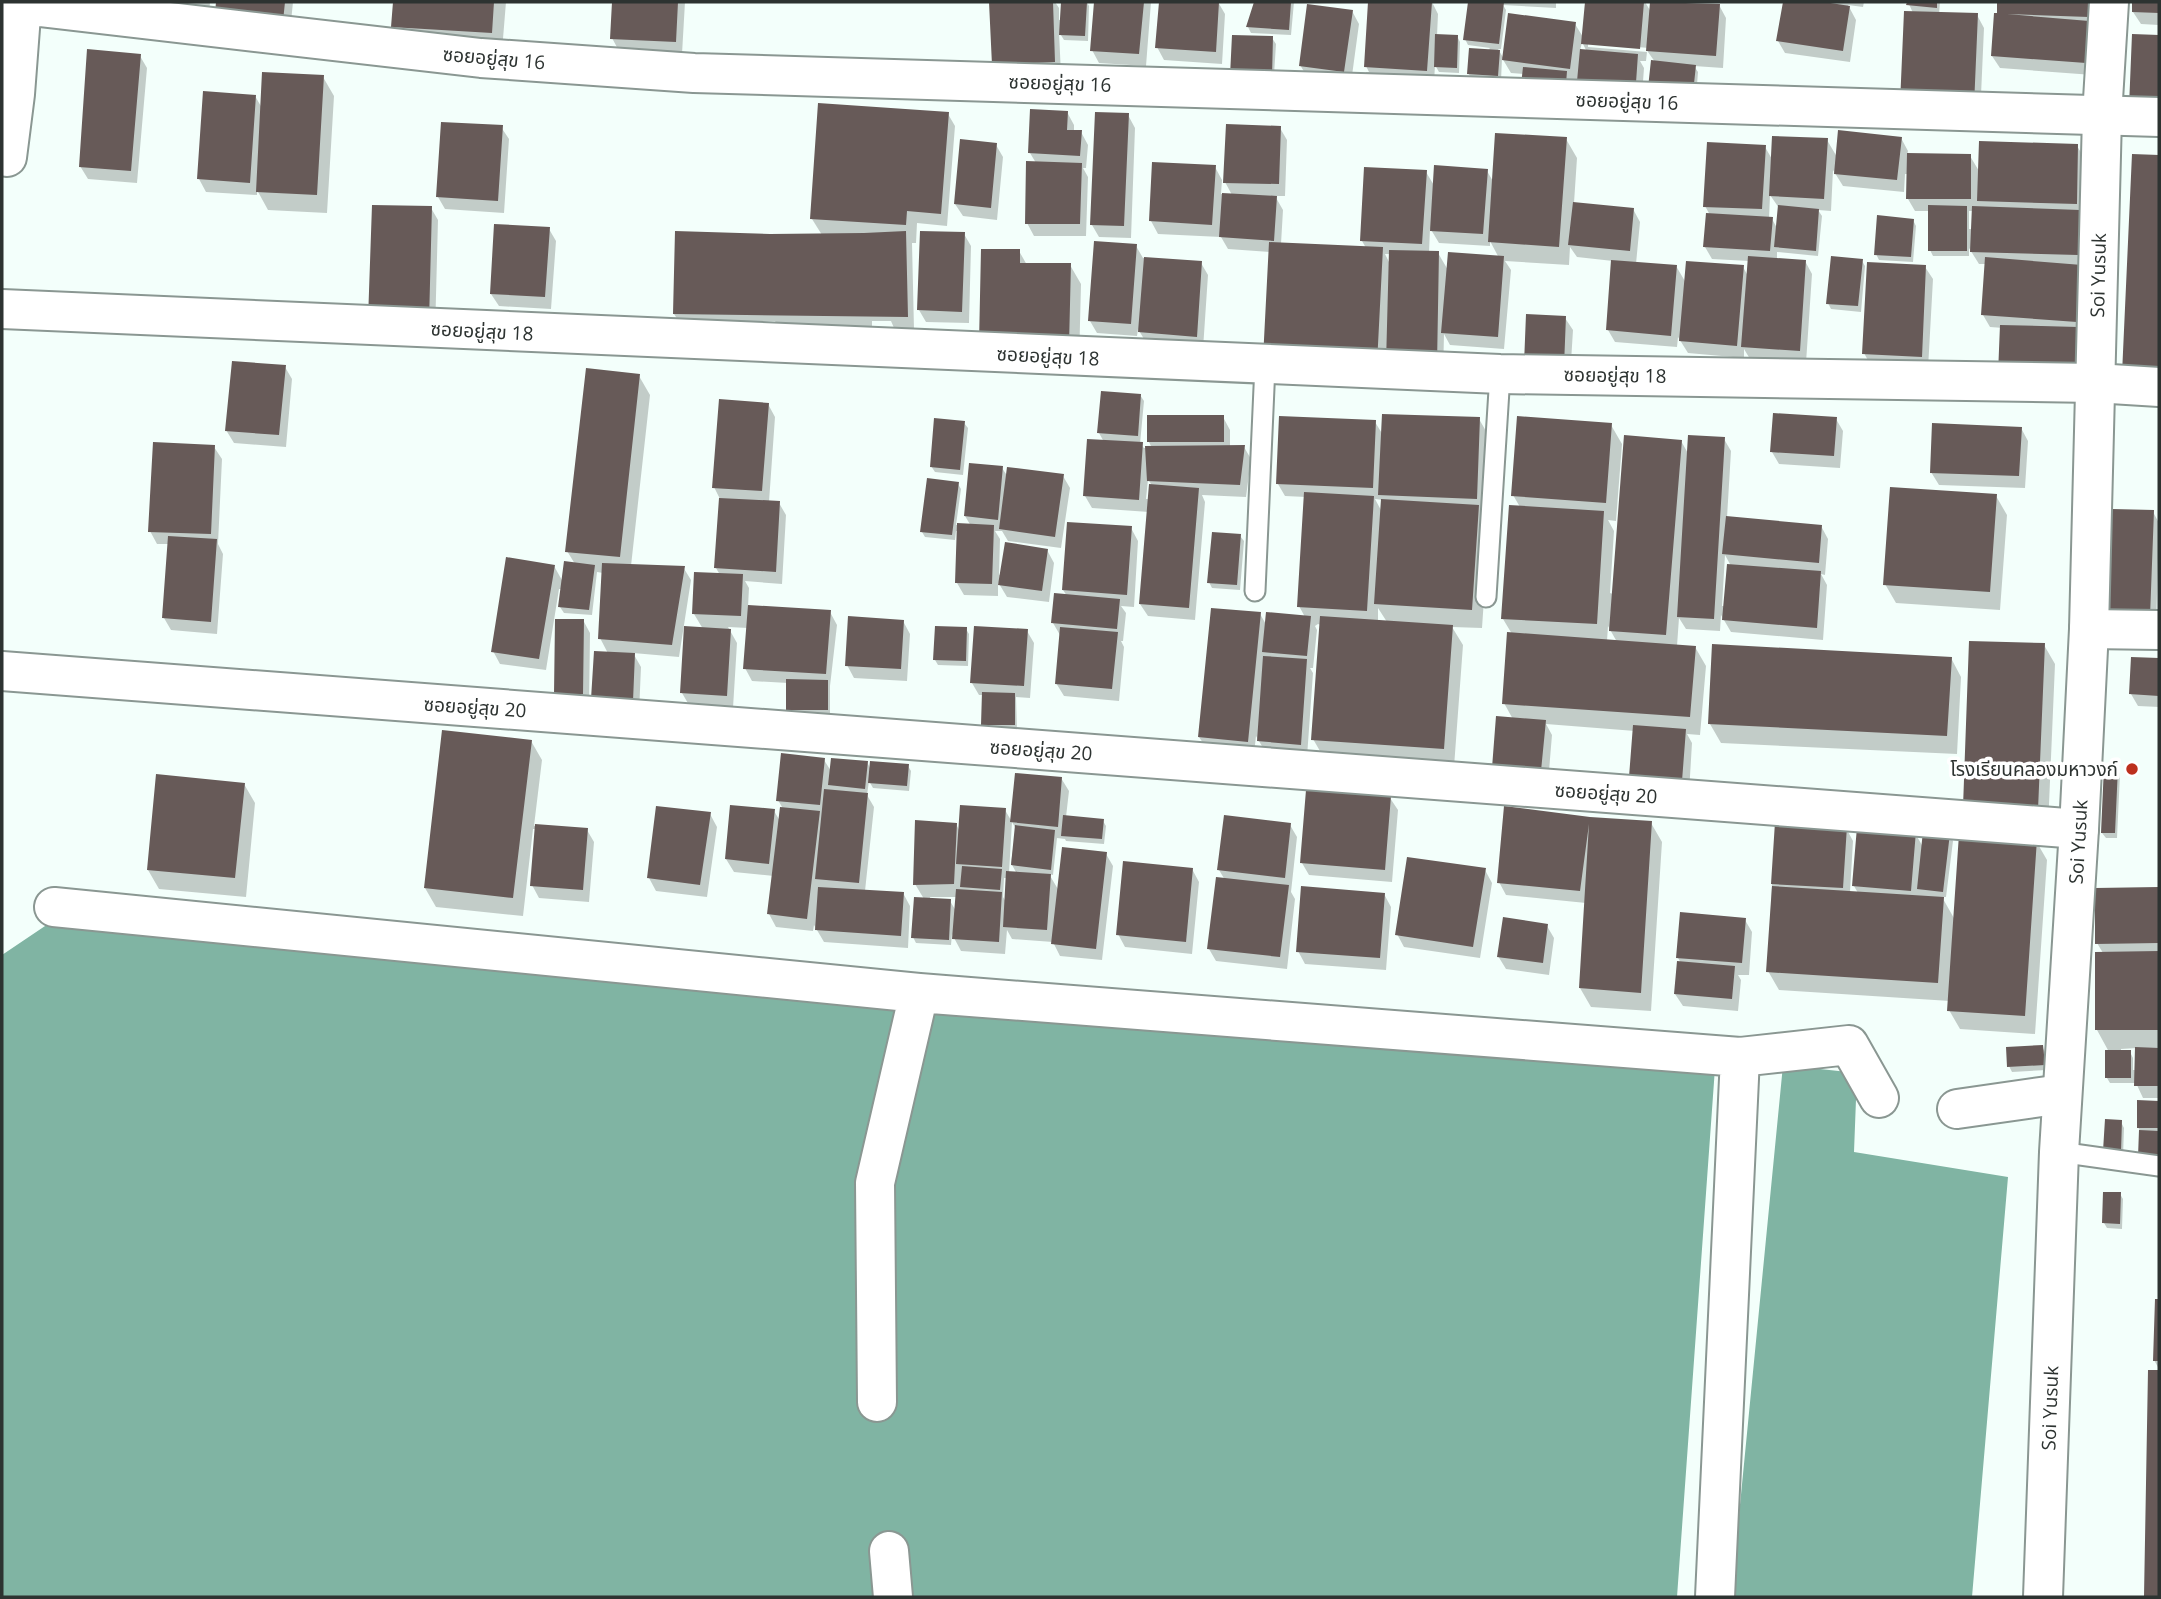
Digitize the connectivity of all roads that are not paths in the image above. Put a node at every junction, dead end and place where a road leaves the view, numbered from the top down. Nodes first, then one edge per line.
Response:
1 (2109, 2) edge
2 (22, 3) edge
3 (9, 93) edge
4 (2102, 116) junction
5 (2159, 117) edge
6 (7, 158) dead end
7 (2, 309) edge
8 (1265, 365) junction
9 (1500, 374) junction
10 (2095, 383) junction
11 (2159, 387) edge
12 (1255, 591) dead end
13 (1486, 597) dead end
14 (2089, 629) junction
15 (2159, 630) edge
16 (2, 671) edge
17 (2079, 829) junction
18 (54, 907) dead end
19 (919, 993) junction
20 (1740, 1057) junction
21 (2062, 1094) junction
22 (1879, 1098) dead end
23 (1957, 1109) dead end
24 (2059, 1152) junction
25 (2159, 1166) edge
26 (877, 1402) dead end
27 (889, 1551) dead end
28 (893, 1597) edge
29 (1715, 1597) edge
30 (2043, 1597) edge

1 - 4 street, Soi Yusuk
2 - 3 street
2 - 4 street, ซอยอยู่สุข 16
3 - 6 street
4 - 5 street, ซอยอยู่สุข 16
4 - 10 street, Soi Yusuk
7 - 8 street, ซอยอยู่สุข 18
8 - 9 street, ซอยอยู่สุข 18
8 - 12 lane
9 - 10 street, ซอยอยู่สุข 18
9 - 13 lane
10 - 11 street, ซอยอยู่สุข 18
10 - 14 street, Soi Yusuk
14 - 15 street
14 - 17 street, Soi Yusuk
16 - 17 street, ซอยอยู่สุข 20
17 - 21 street, Soi Yusuk
18 - 19 street
19 - 20 street
19 - 26 street
20 - 22 street
20 - 29 street
21 - 23 street
21 - 24 street, Soi Yusuk
24 - 25 lane
24 - 30 street, Soi Yusuk
27 - 28 street

